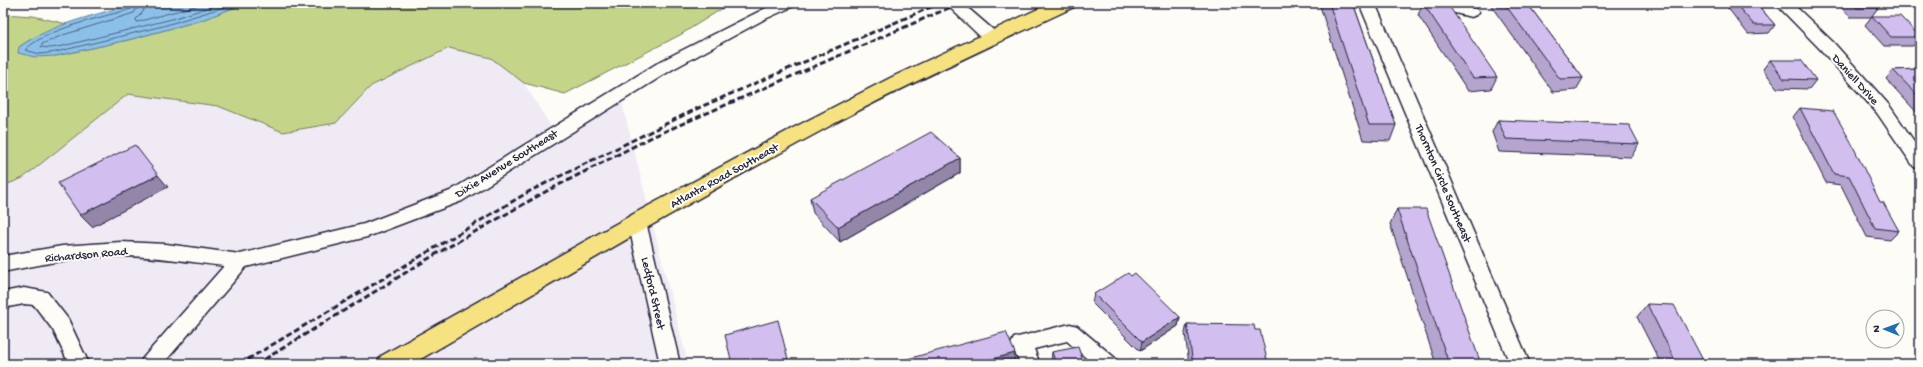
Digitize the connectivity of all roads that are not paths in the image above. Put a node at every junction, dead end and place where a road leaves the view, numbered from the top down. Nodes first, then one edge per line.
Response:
1 (789, 3) edge
2 (953, 3) edge
3 (1067, 3) edge
4 (1368, 3) edge
5 (1432, 3) edge
6 (1783, 3) edge
7 (1471, 12) dead end
8 (992, 38) junction
9 (1920, 163) edge
10 (638, 222) junction
11 (240, 261) junction
12 (3, 264) edge
13 (3, 300) edge
14 (79, 364) edge
15 (150, 364) edge
16 (390, 364) edge
17 (670, 364) edge
18 (1030, 364) edge
19 (1108, 364) edge
20 (1520, 364) edge

1 - 11 street, Dixie Avenue Southeast
2 - 8 street
3 - 8 main road, Atlanta Road Southeast
4 - 20 street, Thornton Circle Southeast
5 - 7 street
6 - 9 street, Daniell Drive
8 - 10 main road, Atlanta Road Southeast
10 - 16 main road, Atlanta Road Southeast
10 - 17 street, Ledford Street
11 - 12 street, Richardson Road
11 - 15 street
13 - 14 street
18 - 19 street

